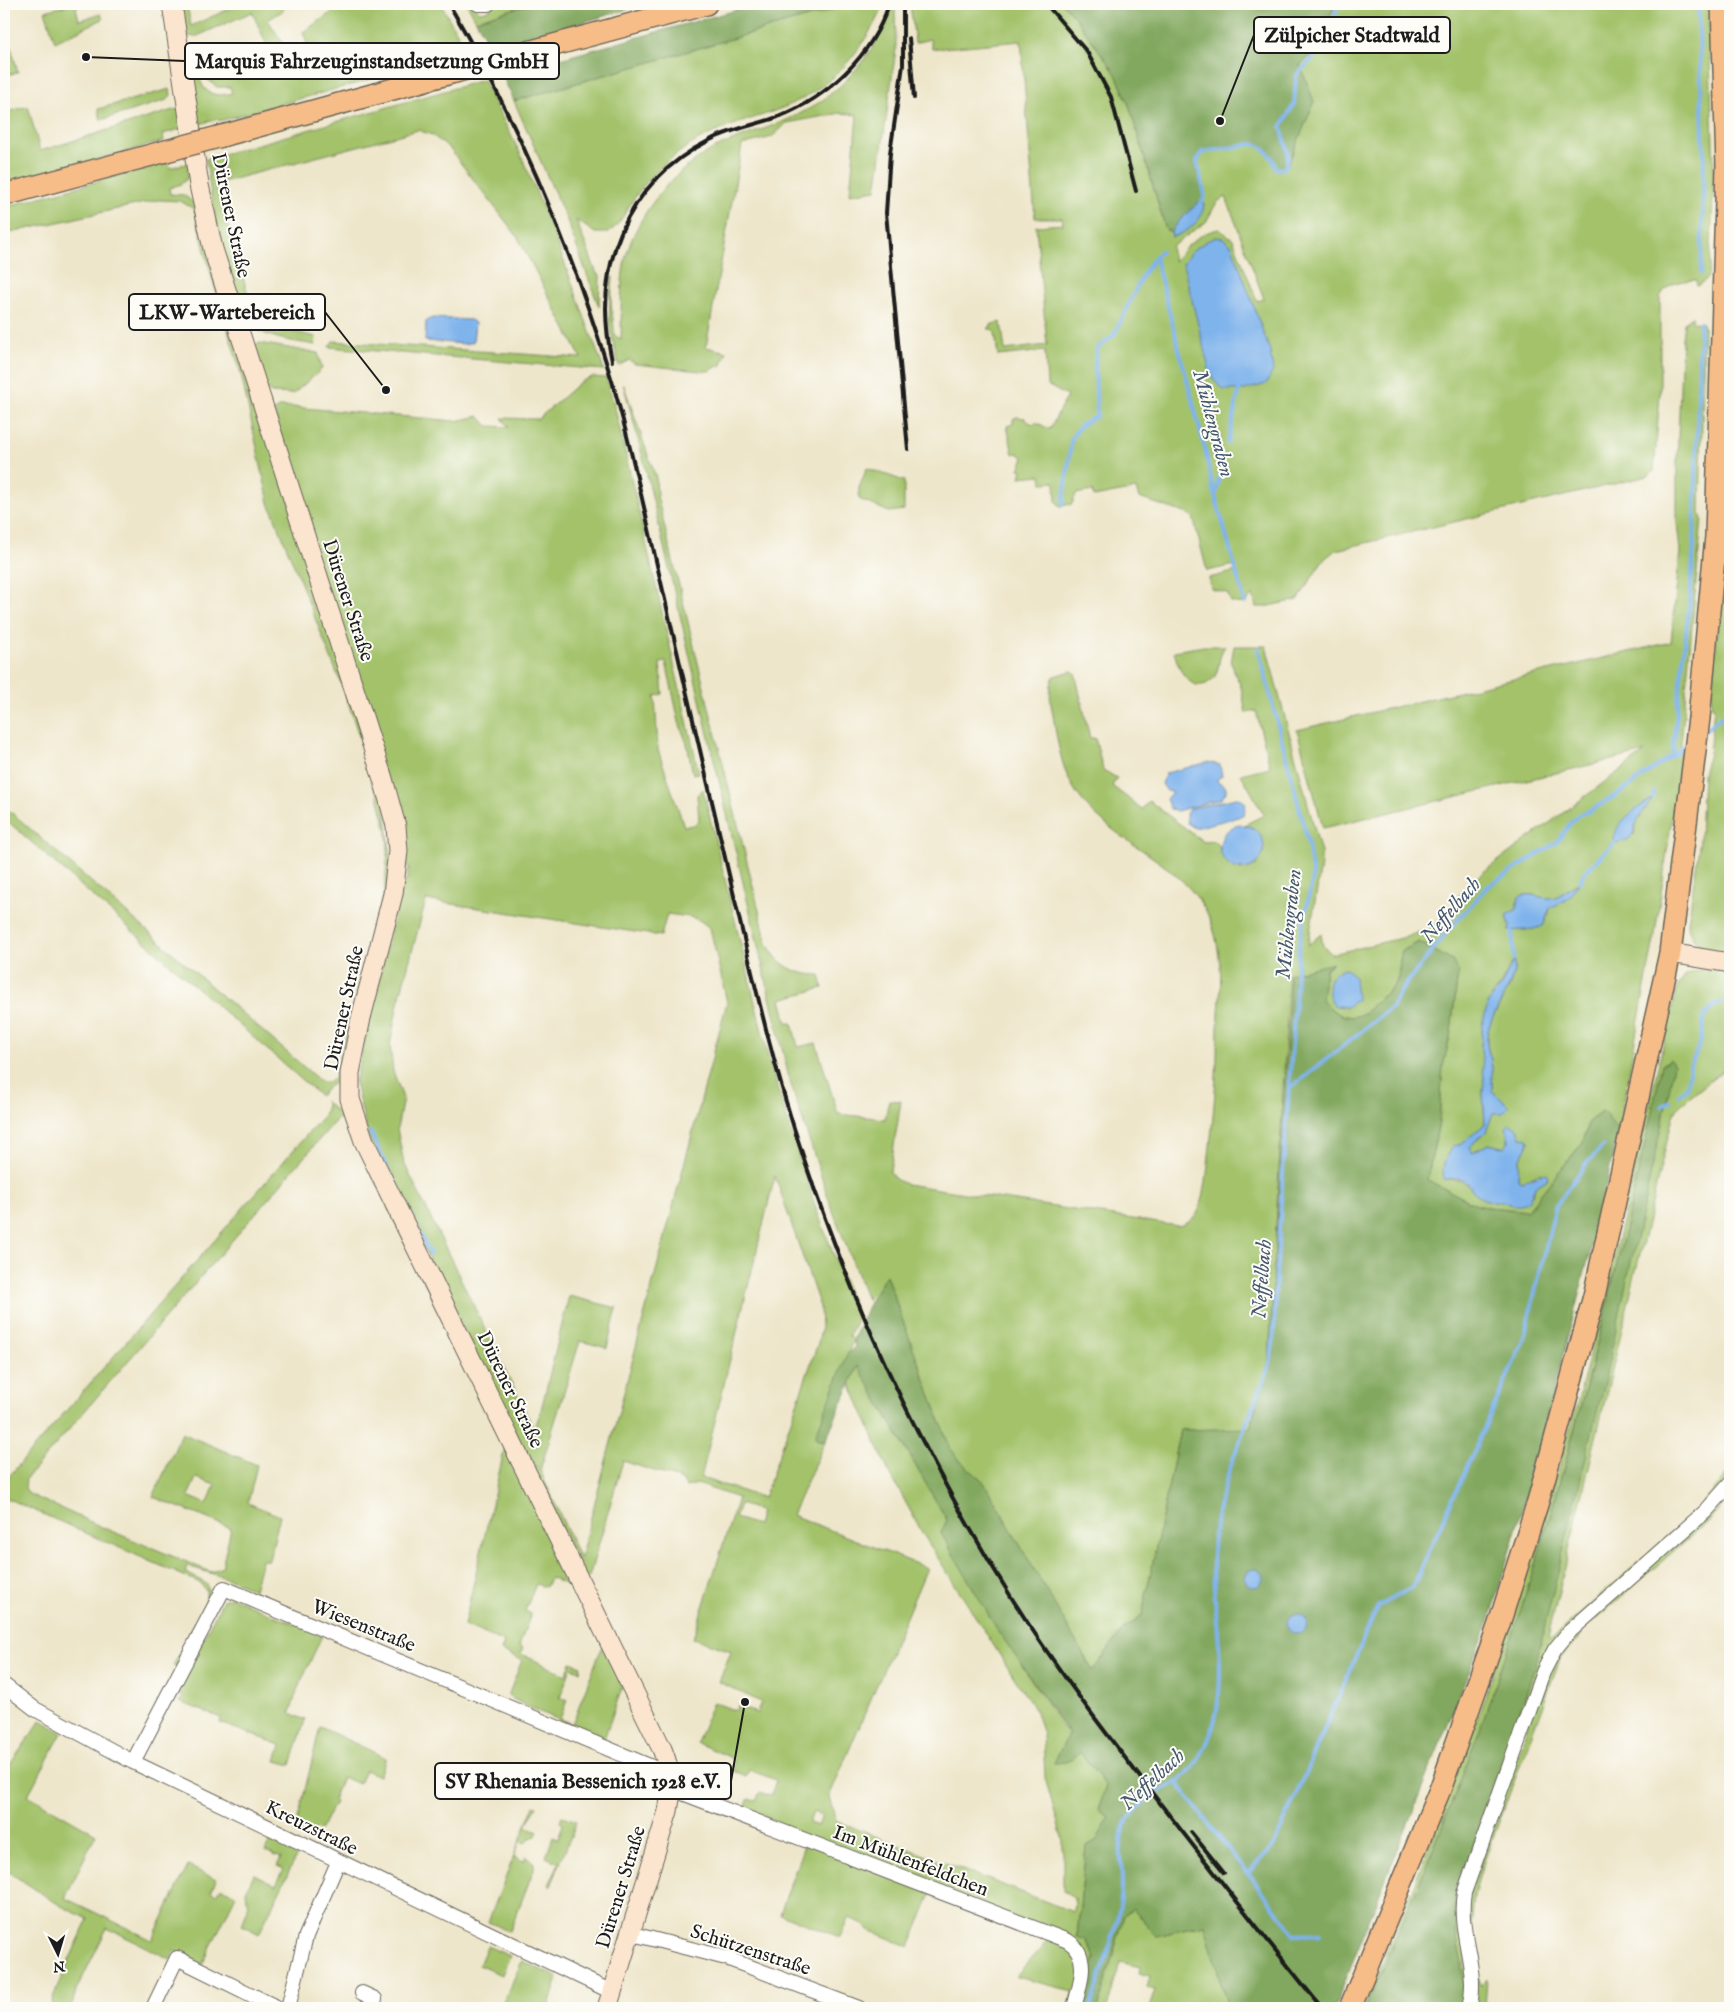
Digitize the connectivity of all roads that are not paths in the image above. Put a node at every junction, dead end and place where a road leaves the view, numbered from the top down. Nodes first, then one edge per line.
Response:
1 (172, 4) edge
2 (478, 4) edge
3 (488, 4) edge
4 (706, 4) edge
5 (1722, 4) edge
6 (4, 195) edge
7 (1670, 953) junction
8 (1730, 963) edge
9 (1730, 1484) edge
10 (4, 1685) edge
11 (133, 1762) junction
12 (671, 1782) junction
13 (338, 1862) junction
14 (629, 1933) junction
15 (362, 1993) dead end
16 (609, 2000) edge
17 (1353, 2002) edge
18 (836, 2004) edge
19 (153, 2008) edge
20 (278, 2008) edge
21 (288, 2008) edge
22 (371, 2008) edge
23 (859, 2008) edge
24 (1074, 2008) edge
25 (1469, 2008) edge

1 - 12 street, Dürener Straße
2 - 3 street
4 - 6 main road, bridge
5 - 7 main road
7 - 8 street
7 - 17 main road
9 - 25 street
10 - 11 street, Kreuzstraße
11 - 12 street, Wiesenstraße
11 - 13 street, Kreuzstraße
12 - 14 street, Dürener Straße
12 - 24 street, Im Mühlenfeldchen
13 - 16 street, Kreuzstraße
13 - 21 street
14 - 16 street, Dürener Straße
14 - 18 street, Schützenstraße
15 - 22 street
18 - 23 street, Schützenstraße
19 - 20 street

